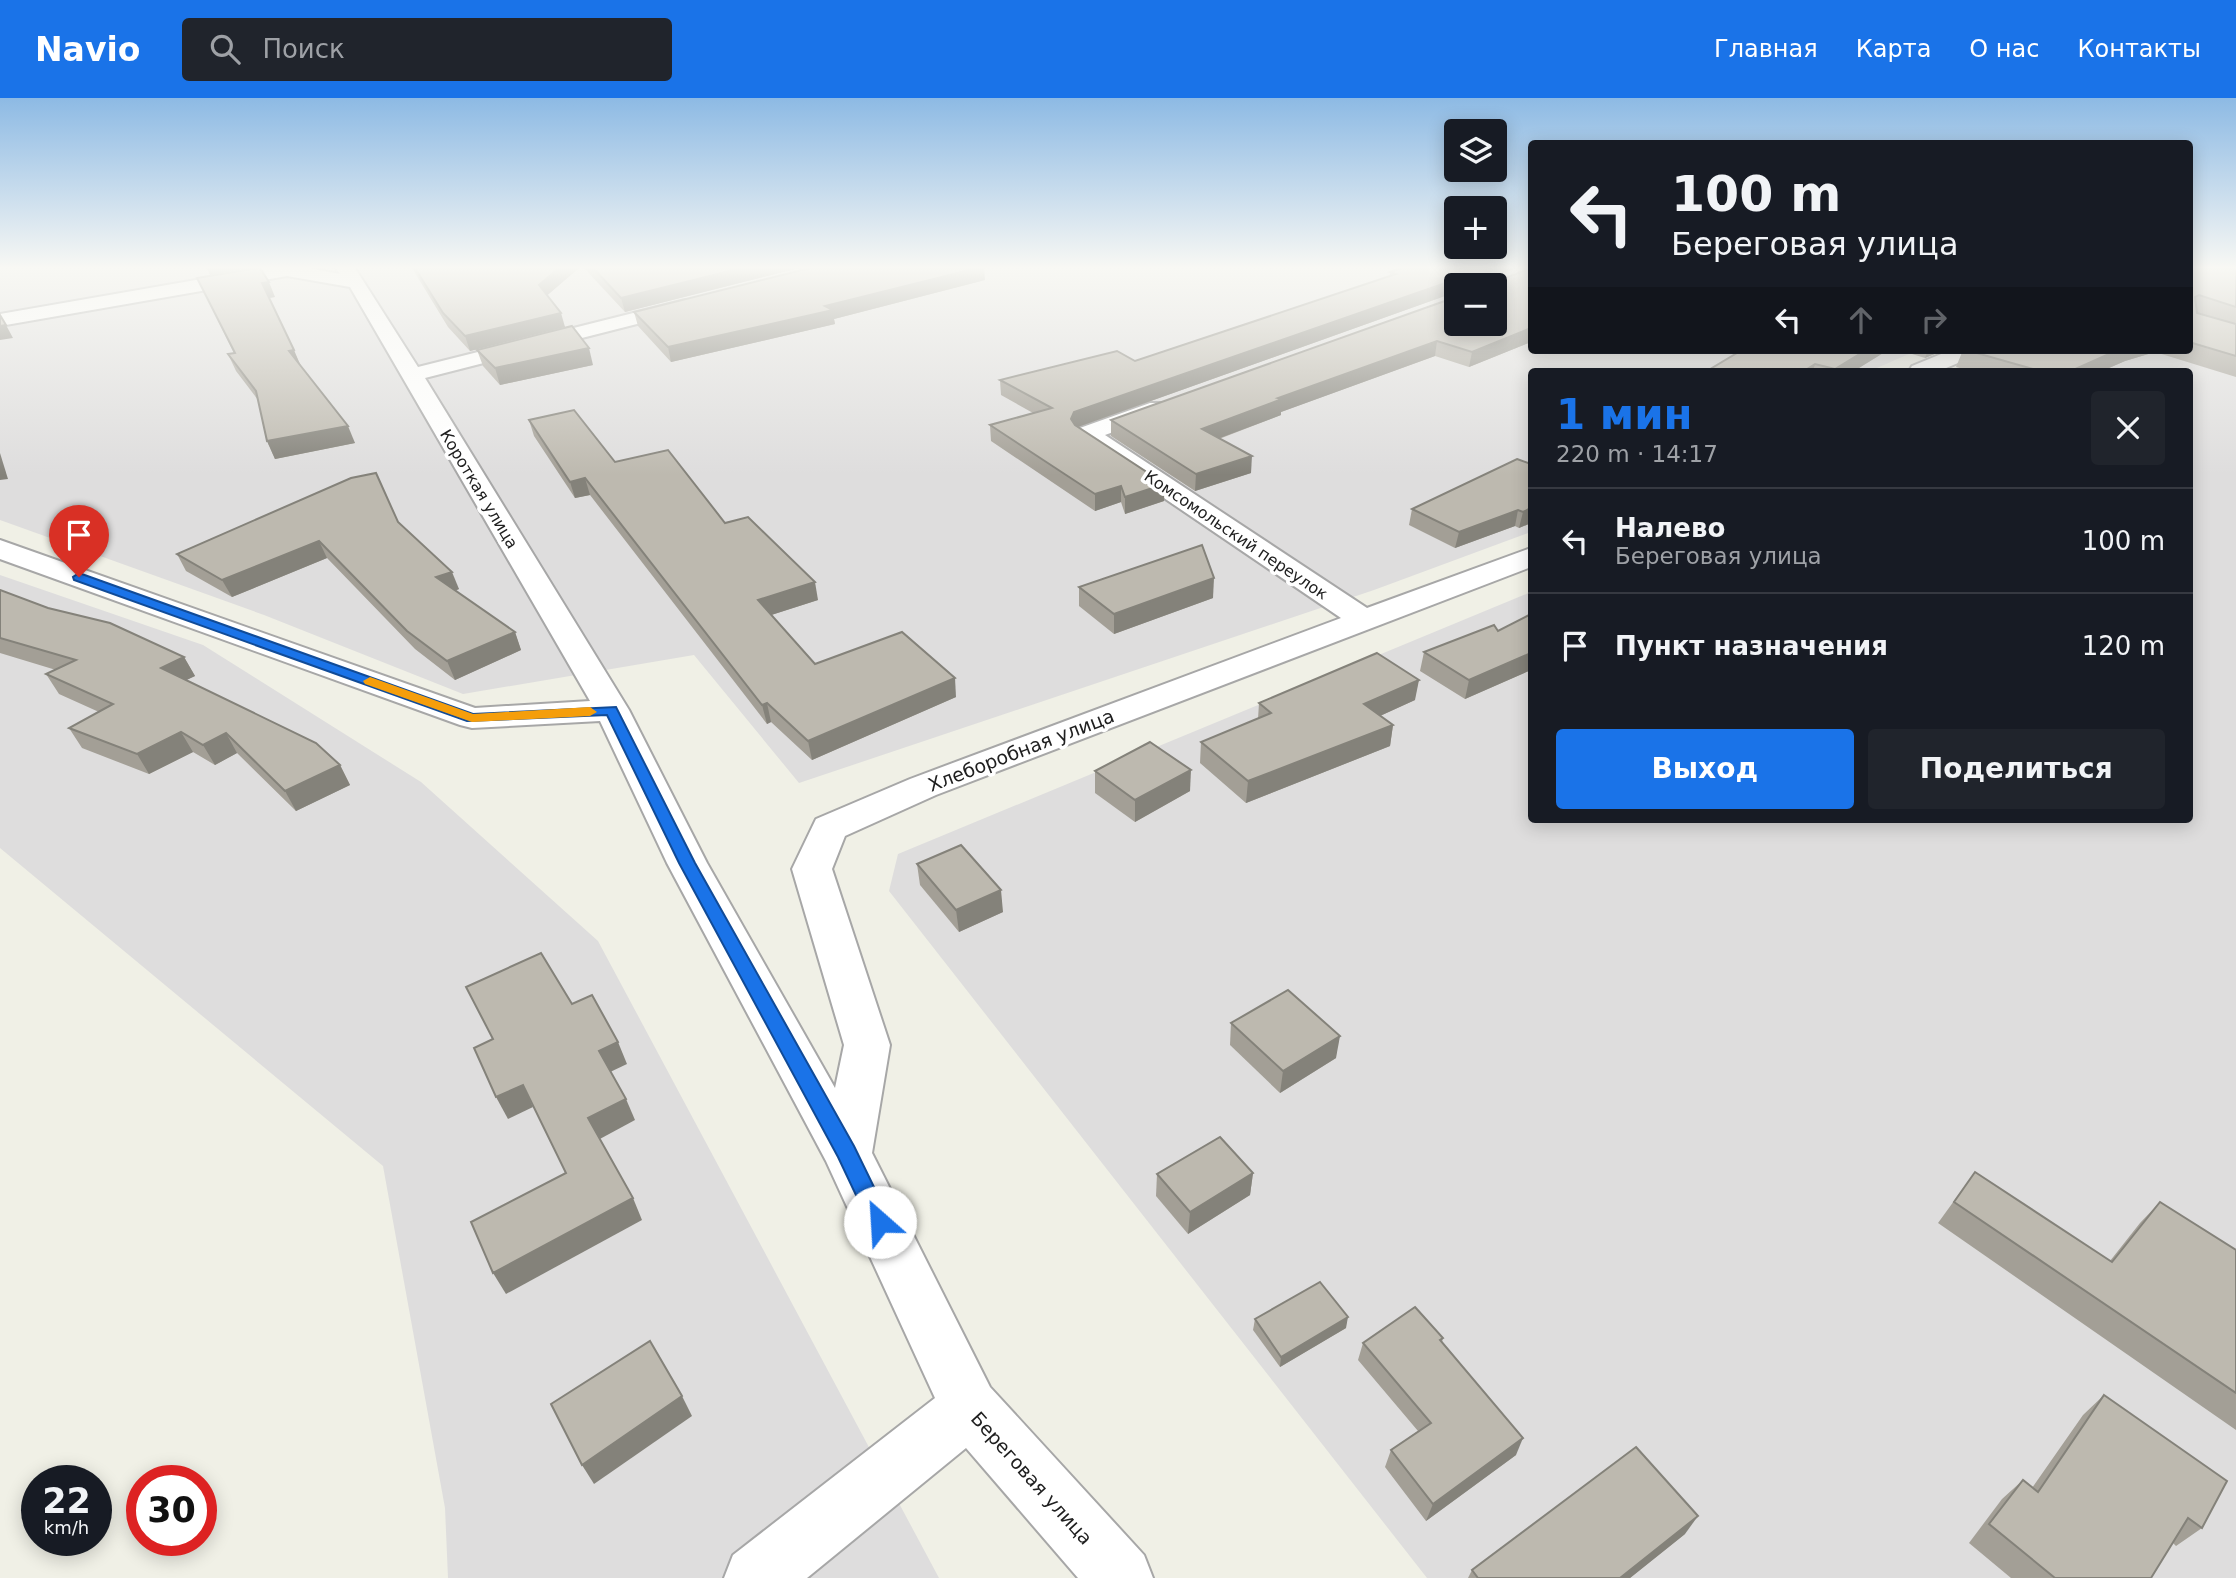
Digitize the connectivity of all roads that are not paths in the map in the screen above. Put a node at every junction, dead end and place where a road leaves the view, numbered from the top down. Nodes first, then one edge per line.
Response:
1 (389, 337) edge
2 (562, 337) edge
3 (1960, 354) edge
4 (1927, 368) edge
5 (412, 375) junction
6 (1175, 402) edge
7 (0, 549) edge
8 (1528, 558) edge
9 (1364, 620) junction
10 (611, 710) junction
11 (846, 1153) junction
12 (969, 1408) junction
13 (756, 1578) edge
14 (1121, 1578) edge

1 - 5 street, Короткая улица
2 - 5 street
3 - 4 street
5 - 10 street, Короткая улица
6 - 9 street, Комсомольский переулок
7 - 10 street
8 - 9 street, Хлеборобная улица
9 - 11 street, Хлеборобная улица
10 - 11 street, Береговая улица
11 - 12 street, Береговая улица
12 - 13 street
12 - 14 street, Береговая улица

